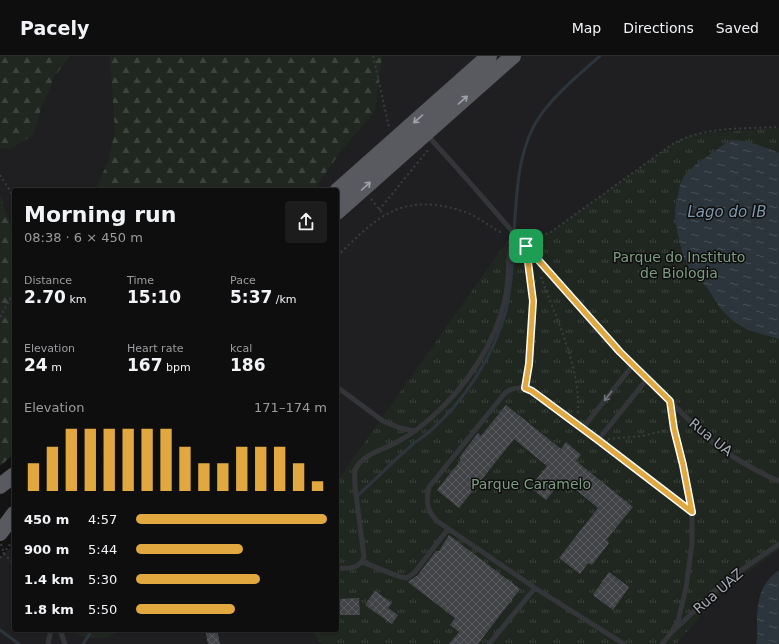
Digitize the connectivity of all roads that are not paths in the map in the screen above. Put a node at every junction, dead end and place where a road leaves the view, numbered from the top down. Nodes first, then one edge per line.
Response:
1 (489, 56) edge
2 (513, 56) edge
3 (426, 133) junction
4 (339, 189) edge
5 (339, 210) edge
6 (513, 233) junction
7 (633, 365) junction
8 (647, 379) junction
9 (339, 389) edge
10 (670, 401) junction
11 (582, 429) junction
12 (415, 431) junction
13 (598, 440) junction
14 (12, 477) edge
15 (779, 481) edge
16 (0, 486) edge
17 (692, 512) junction
18 (12, 517) edge
19 (448, 529) junction
20 (0, 533) edge
21 (779, 544) edge
22 (362, 562) junction
23 (339, 568) edge
24 (535, 588) junction
25 (51, 632) edge
26 (61, 632) edge
27 (671, 632) junction
28 (48, 644) edge
29 (65, 644) edge
30 (489, 644) edge
31 (624, 644) edge
32 (662, 644) edge

1 -> 4 highway
3 -> 2 highway
5 -> 3 highway
3 - 6 lane, Rua UA
6 - 7 lane, Rua UA
6 - 12 lane
7 - 8 lane, Rua UA
7 -> 11 lane
8 - 10 lane, Rua UA
8 - 13 lane
9 - 12 lane
10 - 15 lane, Rua UA
10 - 17 lane
11 - 13 lane
11 - 19 lane
12 - 22 lane
13 - 17 lane
14 - 16 highway
17 - 27 lane
18 - 20 highway
19 - 22 lane
19 - 24 lane
21 - 27 lane, Rua UAZ
22 - 23 lane
24 - 30 lane
24 - 31 lane
25 - 28 lane
26 - 29 lane
27 - 32 lane, Rua UAZ

